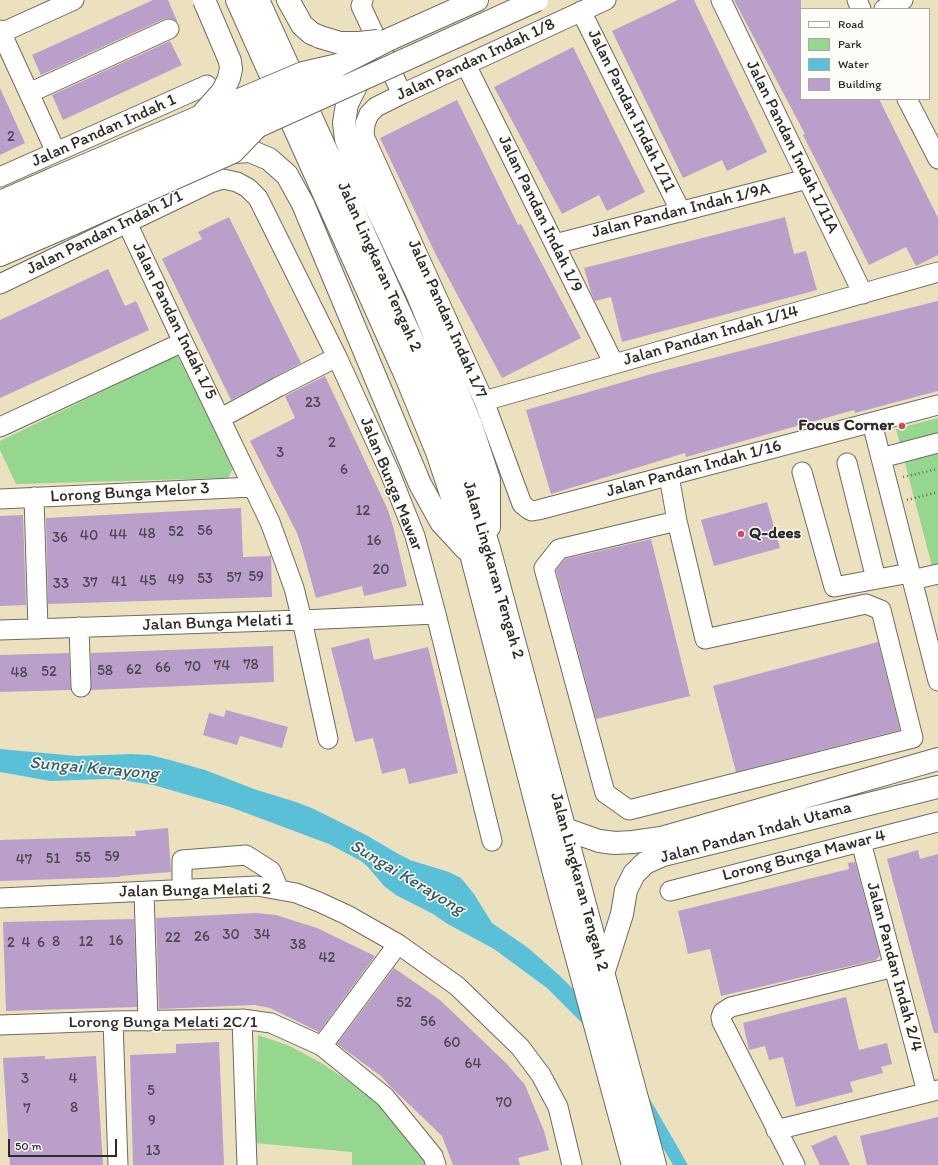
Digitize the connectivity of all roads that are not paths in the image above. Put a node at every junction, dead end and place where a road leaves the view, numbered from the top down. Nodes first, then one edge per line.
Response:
1 (74, 0) edge
2 (204, 0) edge
3 (237, 0) edge
4 (258, 0) edge
5 (288, 0) edge
6 (362, 0) edge
7 (477, 0) edge
8 (537, 0) edge
9 (606, 0) edge
10 (721, 0) edge
11 (903, 0) edge
12 (886, 8) edge
13 (581, 11) junction
14 (169, 29) dead end
15 (1, 31) edge
16 (390, 39) junction
17 (466, 64) junction
18 (339, 65) junction
19 (359, 80) junction
20 (208, 85) dead end
21 (29, 93) junction
22 (402, 94) junction
23 (908, 100) edge
24 (171, 101) junction
25 (200, 117) junction
26 (259, 126) junction
27 (932, 131) edge
28 (364, 136) joint
29 (56, 152) junction
30 (233, 152) junction
31 (938, 159) edge
32 (0, 177) edge
33 (807, 179) junction
34 (210, 183) junction
35 (0, 202) edge
36 (64, 202) junction
37 (681, 212) junction
38 (0, 219) edge
39 (127, 223) junction
40 (0, 240) edge
41 (554, 244) junction
42 (0, 255) edge
43 (938, 272) edge
44 (0, 284) edge
45 (863, 294) junction
46 (183, 342) junction
47 (337, 357) junction
48 (614, 364) junction
49 (484, 401) junction
50 (938, 405) edge
51 (221, 418) junction
52 (872, 423) junction
53 (0, 427) edge
54 (938, 444) edge
55 (881, 458) junction
56 (847, 463) dead end
57 (802, 472) dead end
58 (669, 476) junction
59 (253, 487) junction
60 (2, 494) edge
61 (34, 497) junction
62 (522, 504) joint
63 (677, 520) junction
64 (480, 551) junction
65 (938, 574) edge
66 (911, 577) junction
67 (876, 579) junction
68 (436, 614) junction
69 (302, 620) junction
70 (79, 628) junction
71 (38, 629) junction
72 (0, 630) edge
73 (938, 681) edge
74 (81, 687) dead end
75 (328, 739) dead end
76 (938, 759) edge
77 (938, 787) edge
78 (938, 822) edge
79 (566, 829) junction
80 (492, 841) dead end
81 (861, 842) junction
82 (182, 890) junction
83 (279, 890) junction
84 (670, 891) dead end
85 (144, 892) junction
86 (0, 898) edge
87 (398, 944) junction
88 (894, 967) junction
89 (602, 974) junction
90 (242, 1019) junction
91 (113, 1021) junction
92 (148, 1021) junction
93 (0, 1025) edge
94 (322, 1046) junction
95 (933, 1091) edge
96 (776, 1130) junction
97 (118, 1165) edge
98 (247, 1165) edge
99 (436, 1165) edge
100 (572, 1165) edge
101 (633, 1165) edge
102 (655, 1165) edge
103 (794, 1165) edge

1 - 15 street
2 - 25 main road, bridge
3 - 64 main road, Jalan Lingkaran Tengah 2
4 - 64 main road, Jalan Lingkaran Tengah 2
5 - 16 main road, bridge
6 - 22 street
7 - 16 main road
8 - 19 main road, bridge
9 - 13 street, Jalan Pandan Indah 1/8
10 - 33 street, Jalan Pandan Indah 1/11A
11 - 12 street
13 - 17 street, Jalan Pandan Indah 1/8
13 - 37 street, Jalan Pandan Indah 1/11
14 - 21 street
15 - 21 street
16 - 18 main road, bridge
17 - 22 street, Jalan Pandan Indah 1/8
17 - 41 street, Jalan Pandan Indah 1/9
18 - 25 main road, bridge
18 - 36 main road, bridge
19 - 26 main road, bridge
19 - 64 main road
20 - 24 street, Jalan Pandan Indah 1
21 - 29 street
22 - 28 street, Jalan Pandan Indah 1/8
23 - 27 street
24 - 29 street, Jalan Pandan Indah 1
24 - 34 street
25 - 36 main road, bridge
26 - 30 main road, bridge
26 - 36 main road, bridge
27 - 31 street
28 - 49 street, Jalan Pandan Indah 1/7
29 - 32 street, Jalan Pandan Indah 1
30 - 36 main road, bridge
30 - 64 main road
33 - 37 street, Jalan Pandan Indah 1/9A
33 - 45 street, Jalan Pandan Indah 1/11A
34 - 39 street, Jalan Pandan Indah 1/1
34 - 47 street, Jalan Bunga Mawar
35 - 36 main road
36 - 38 main road
36 - 40 main road
36 - 42 main road
37 - 41 street, Jalan Pandan Indah 1/9A
39 - 44 street, Jalan Pandan Indah 1/1
39 - 46 street, Jalan Pandan Indah 1/5
41 - 48 street, Jalan Pandan Indah 1/9
43 - 45 street, Jalan Pandan Indah 1/14
45 - 48 street, Jalan Pandan Indah 1/14
46 - 51 street, Jalan Pandan Indah 1/5
46 - 53 street
47 - 51 street
47 - 68 street, Jalan Bunga Mawar
48 - 49 street, Jalan Pandan Indah 1/14
49 - 62 street, Jalan Pandan Indah 1/7
50 - 52 street, Jalan Pandan Indah 1/16
51 - 59 street, Jalan Pandan Indah 1/5
52 - 55 street
52 - 58 street, Jalan Pandan Indah 1/16
54 - 55 street
55 - 66 street
56 - 67 street
57 - 67 street
58 - 62 street, Jalan Pandan Indah 1/16
58 - 63 street
59 - 61 street, Lorong Bunga Melor 3
59 - 69 street, Jalan Pandan Indah 1/5
60 - 61 street, Lorong Bunga Melor 3
61 - 71 street
63 - 63 street
64 - 79 main road, Jalan Lingkaran Tengah 2
64 - 101 main road, Jalan Lingkaran Tengah 2
65 - 66 street
66 - 67 street
66 - 73 street
68 - 69 street, Jalan Bunga Melati 1
68 - 80 street, Jalan Bunga Mawar
69 - 70 street, Jalan Bunga Melati 1
69 - 75 street, Jalan Pandan Indah 1/5
70 - 71 street, Jalan Bunga Melati 1
70 - 74 street
71 - 72 street, Jalan Bunga Melati 1
76 - 79 main road, Jalan Pandan Indah Utama
77 - 89 main road, Jalan Pandan Indah Utama
78 - 81 street, Lorong Bunga Mawar 4
79 - 89 main road, Jalan Lingkaran Tengah 2
81 - 84 street, Lorong Bunga Mawar 4
81 - 88 street, Jalan Pandan Indah 2/4
82 - 83 street, Jalan Bunga Melati 2
82 - 83 street
82 - 85 street, Jalan Bunga Melati 2
83 - 87 street, Jalan Bunga Melati 2
85 - 86 street, Jalan Bunga Melati 2
85 - 92 street
87 - 94 street
87 - 100 street, Jalan Bunga Melati 2
88 - 95 street, Jalan Pandan Indah 2/4
88 - 96 street
89 - 102 main road, Jalan Lingkaran Tengah 2
90 - 92 street, Lorong Bunga Melati 2C/1
90 - 94 street, Lorong Bunga Melati 2C/1
90 - 98 street
91 - 92 street, Lorong Bunga Melati 2C/1
91 - 93 street, Lorong Bunga Melati 2C/1
91 - 97 street
94 - 99 street, Lorong Bunga Melati 2C/1
95 - 96 street, Jalan Pandan Indah 2/4
96 - 103 street

